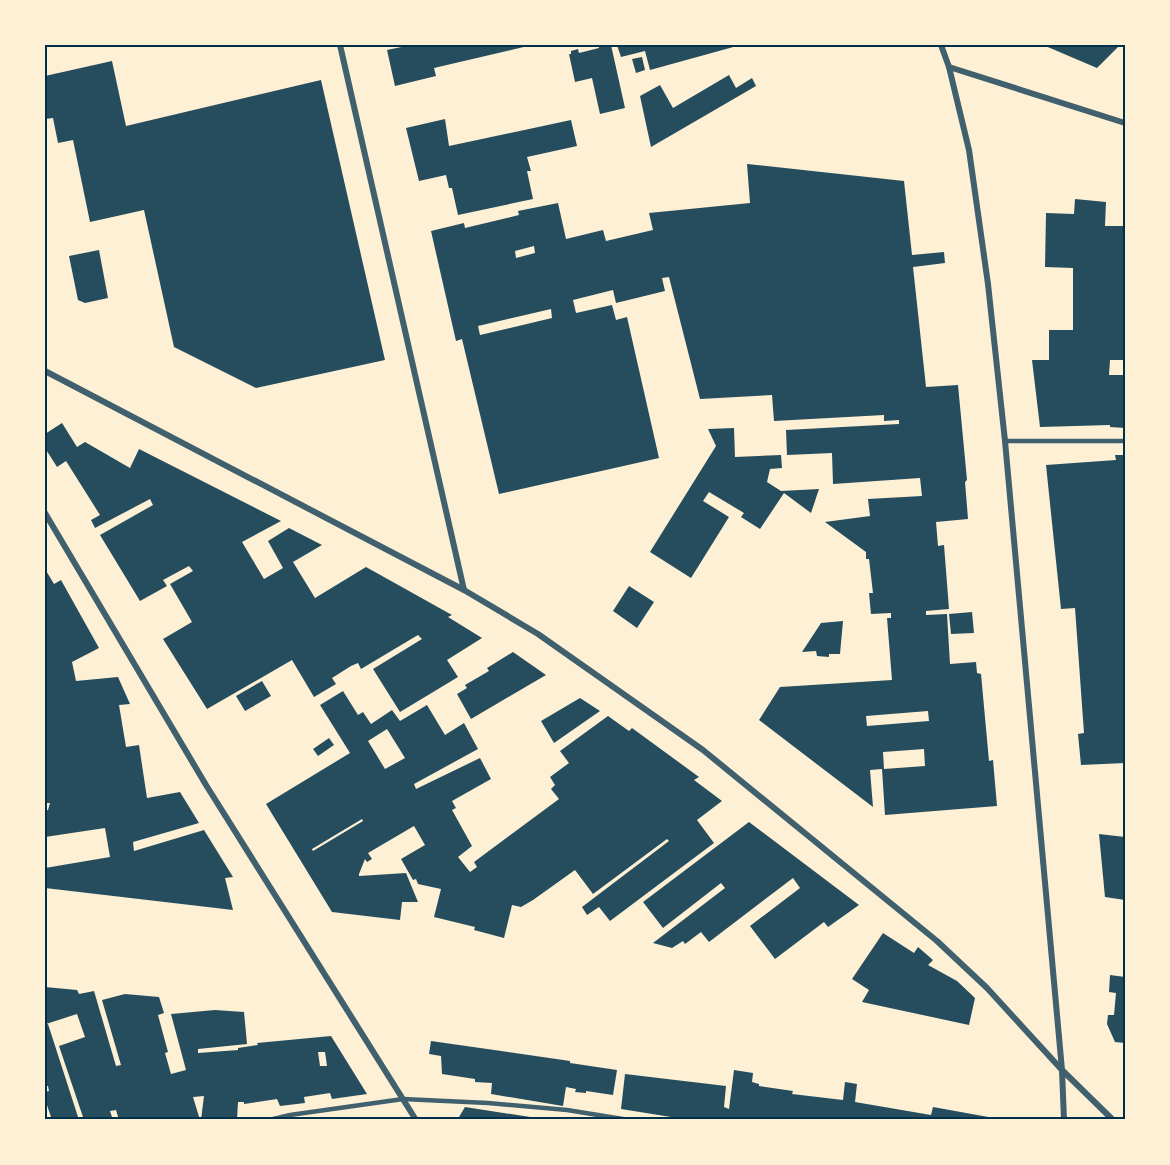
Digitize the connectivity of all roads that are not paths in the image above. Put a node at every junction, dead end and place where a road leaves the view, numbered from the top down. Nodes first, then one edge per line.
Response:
1 (340, 45) edge
2 (941, 45) edge
3 (949, 67) junction
4 (1125, 123) edge
5 (45, 371) edge
6 (1005, 441) junction
7 (1125, 441) edge
8 (45, 513) edge
9 (464, 590) junction
10 (1062, 1070) junction
11 (403, 1099) junction
12 (269, 1120) edge
13 (416, 1120) edge
14 (629, 1120) edge
15 (1064, 1120) edge
16 (1113, 1120) edge

1 - 9 street
2 - 3 street
3 - 4 street
3 - 6 street
5 - 9 street
6 - 7 lane
6 - 10 street
8 - 11 street
9 - 10 street
10 - 15 street
10 - 16 street
11 - 12 lane
11 - 13 street
11 - 14 lane

